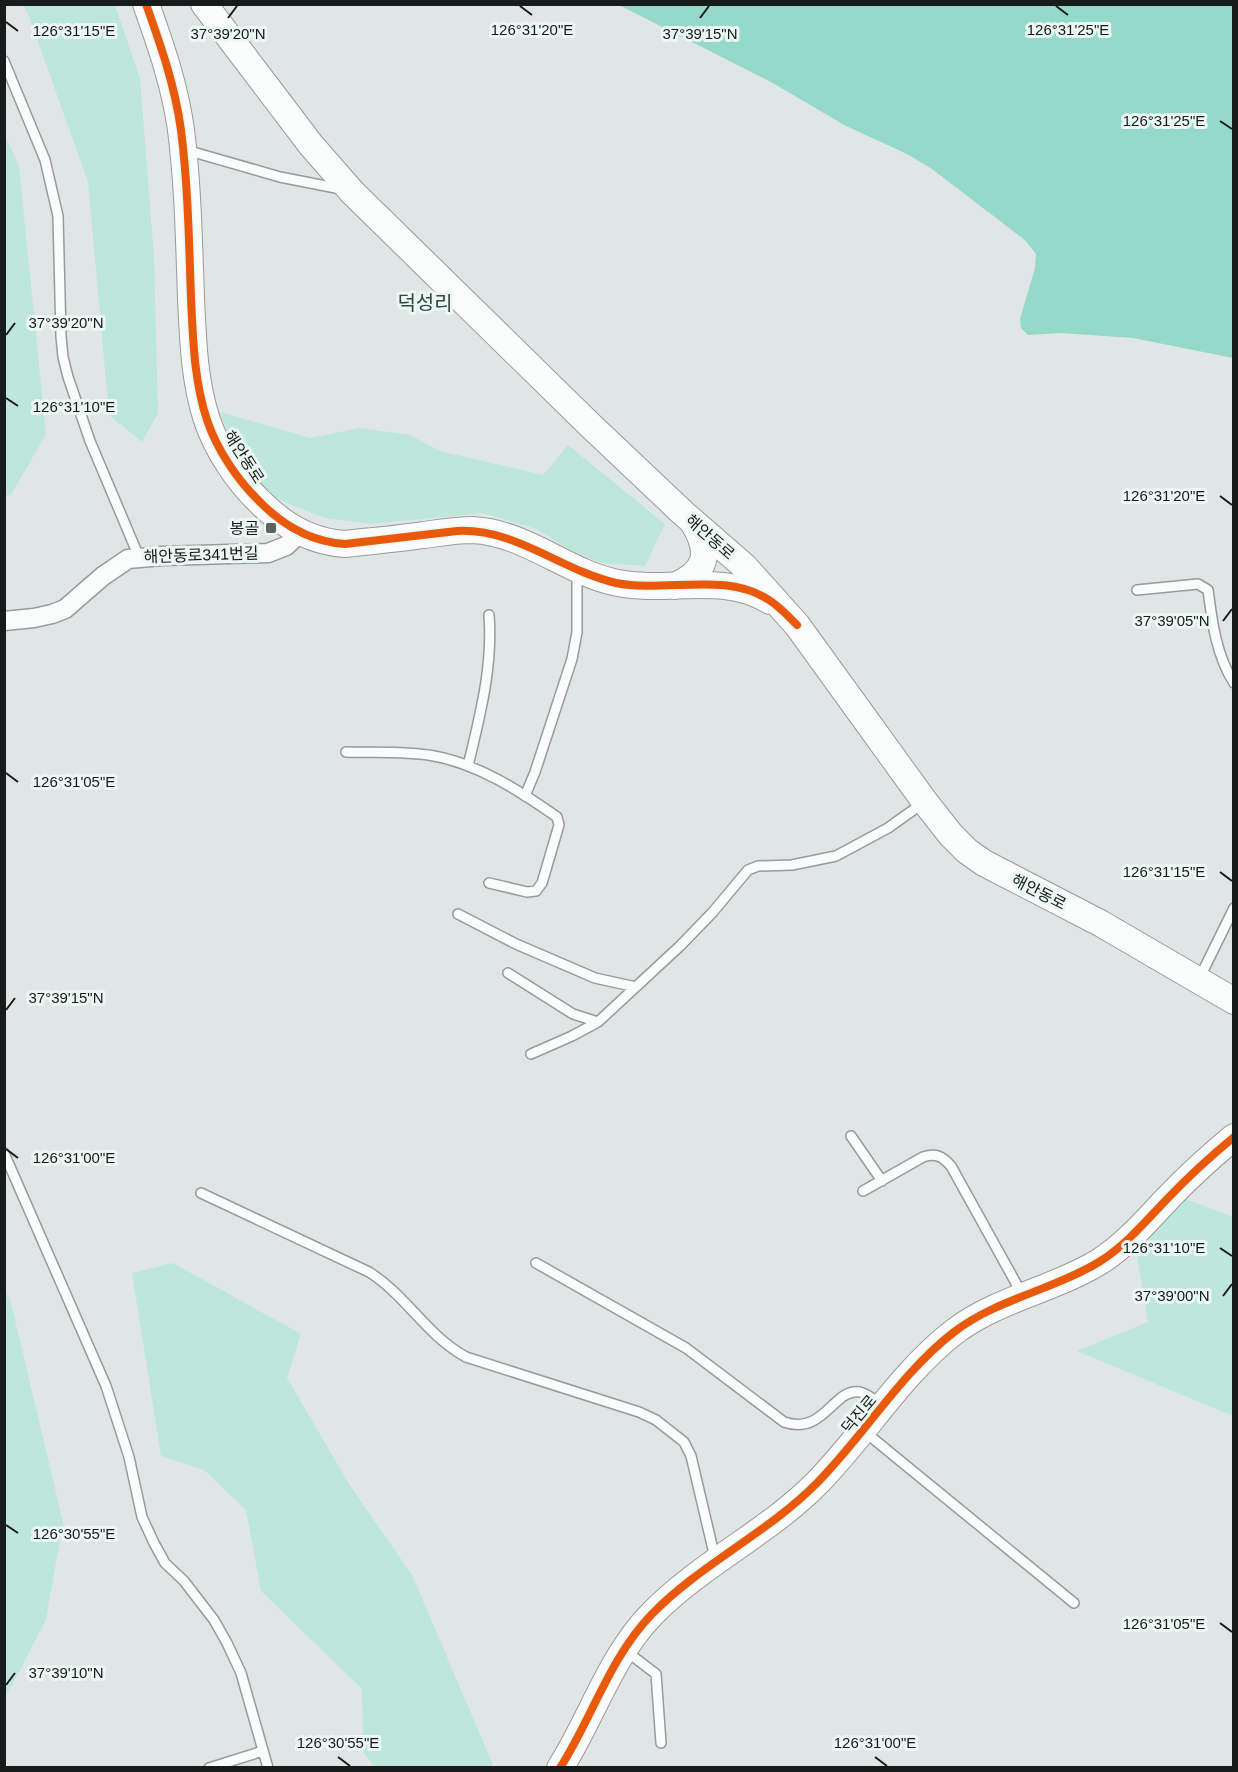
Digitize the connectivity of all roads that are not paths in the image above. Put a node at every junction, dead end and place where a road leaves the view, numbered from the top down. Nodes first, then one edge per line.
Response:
1 (146, 4) edge
2 (204, 4) edge
3 (4, 61) edge
4 (184, 149) junction
5 (352, 192) junction
6 (693, 522) junction
7 (301, 532) junction
8 (139, 557) junction
9 (577, 570) junction
10 (675, 586) junction
11 (1137, 590) dead end
12 (489, 615) dead end
13 (4, 621) edge
14 (797, 624) junction
15 (1233, 683) edge
16 (346, 752) dead end
17 (468, 766) junction
18 (525, 796) junction
19 (925, 802) junction
20 (489, 883) dead end
21 (1233, 908) edge
22 (458, 914) dead end
23 (508, 973) dead end
24 (1199, 979) junction
25 (636, 987) junction
26 (1233, 1001) edge
27 (598, 1022) junction
28 (531, 1054) dead end
29 (851, 1136) dead end
30 (1233, 1137) edge
31 (4, 1153) edge
32 (882, 1181) junction
33 (863, 1191) dead end
34 (201, 1193) dead end
35 (536, 1263) dead end
36 (1023, 1296) junction
37 (883, 1407) junction
38 (863, 1431) junction
39 (715, 1560) junction
40 (1074, 1603) dead end
41 (624, 1649) junction
42 (661, 1743) dead end
43 (262, 1751) junction
44 (209, 1767) edge
45 (268, 1767) edge
46 (560, 1767) edge

1 - 4 street, 해안동로
2 - 5 street, 해안동로
3 - 8 lane
4 - 5 lane
4 - 7 street, 해안동로
5 - 6 street, 해안동로
6 - 10 street
6 - 14 street, 해안동로
7 - 8 street, 해안동로341번길
7 - 9 street, 해안동로
8 - 13 street, 해안동로341번길
9 - 10 street, 해안동로
9 - 18 lane
10 - 14 street, 해안동로
11 - 15 lane
12 - 17 lane
14 - 19 street, 해안동로
16 - 17 lane
17 - 18 lane
18 - 20 lane
19 - 24 street, 해안동로
19 - 25 lane
21 - 24 lane
22 - 25 lane
23 - 27 lane
24 - 26 street, 해안동로
25 - 27 lane
27 - 28 lane
29 - 32 lane
30 - 36 street, 덕진로
31 - 43 lane
32 - 33 lane
32 - 36 lane
34 - 39 lane
35 - 37 lane
36 - 37 street, 덕진로
37 - 38 street, 덕진로
38 - 39 street, 덕진로
38 - 40 lane
39 - 41 street, 덕진로
41 - 42 lane
41 - 46 street, 덕진로
43 - 44 lane
43 - 45 lane

